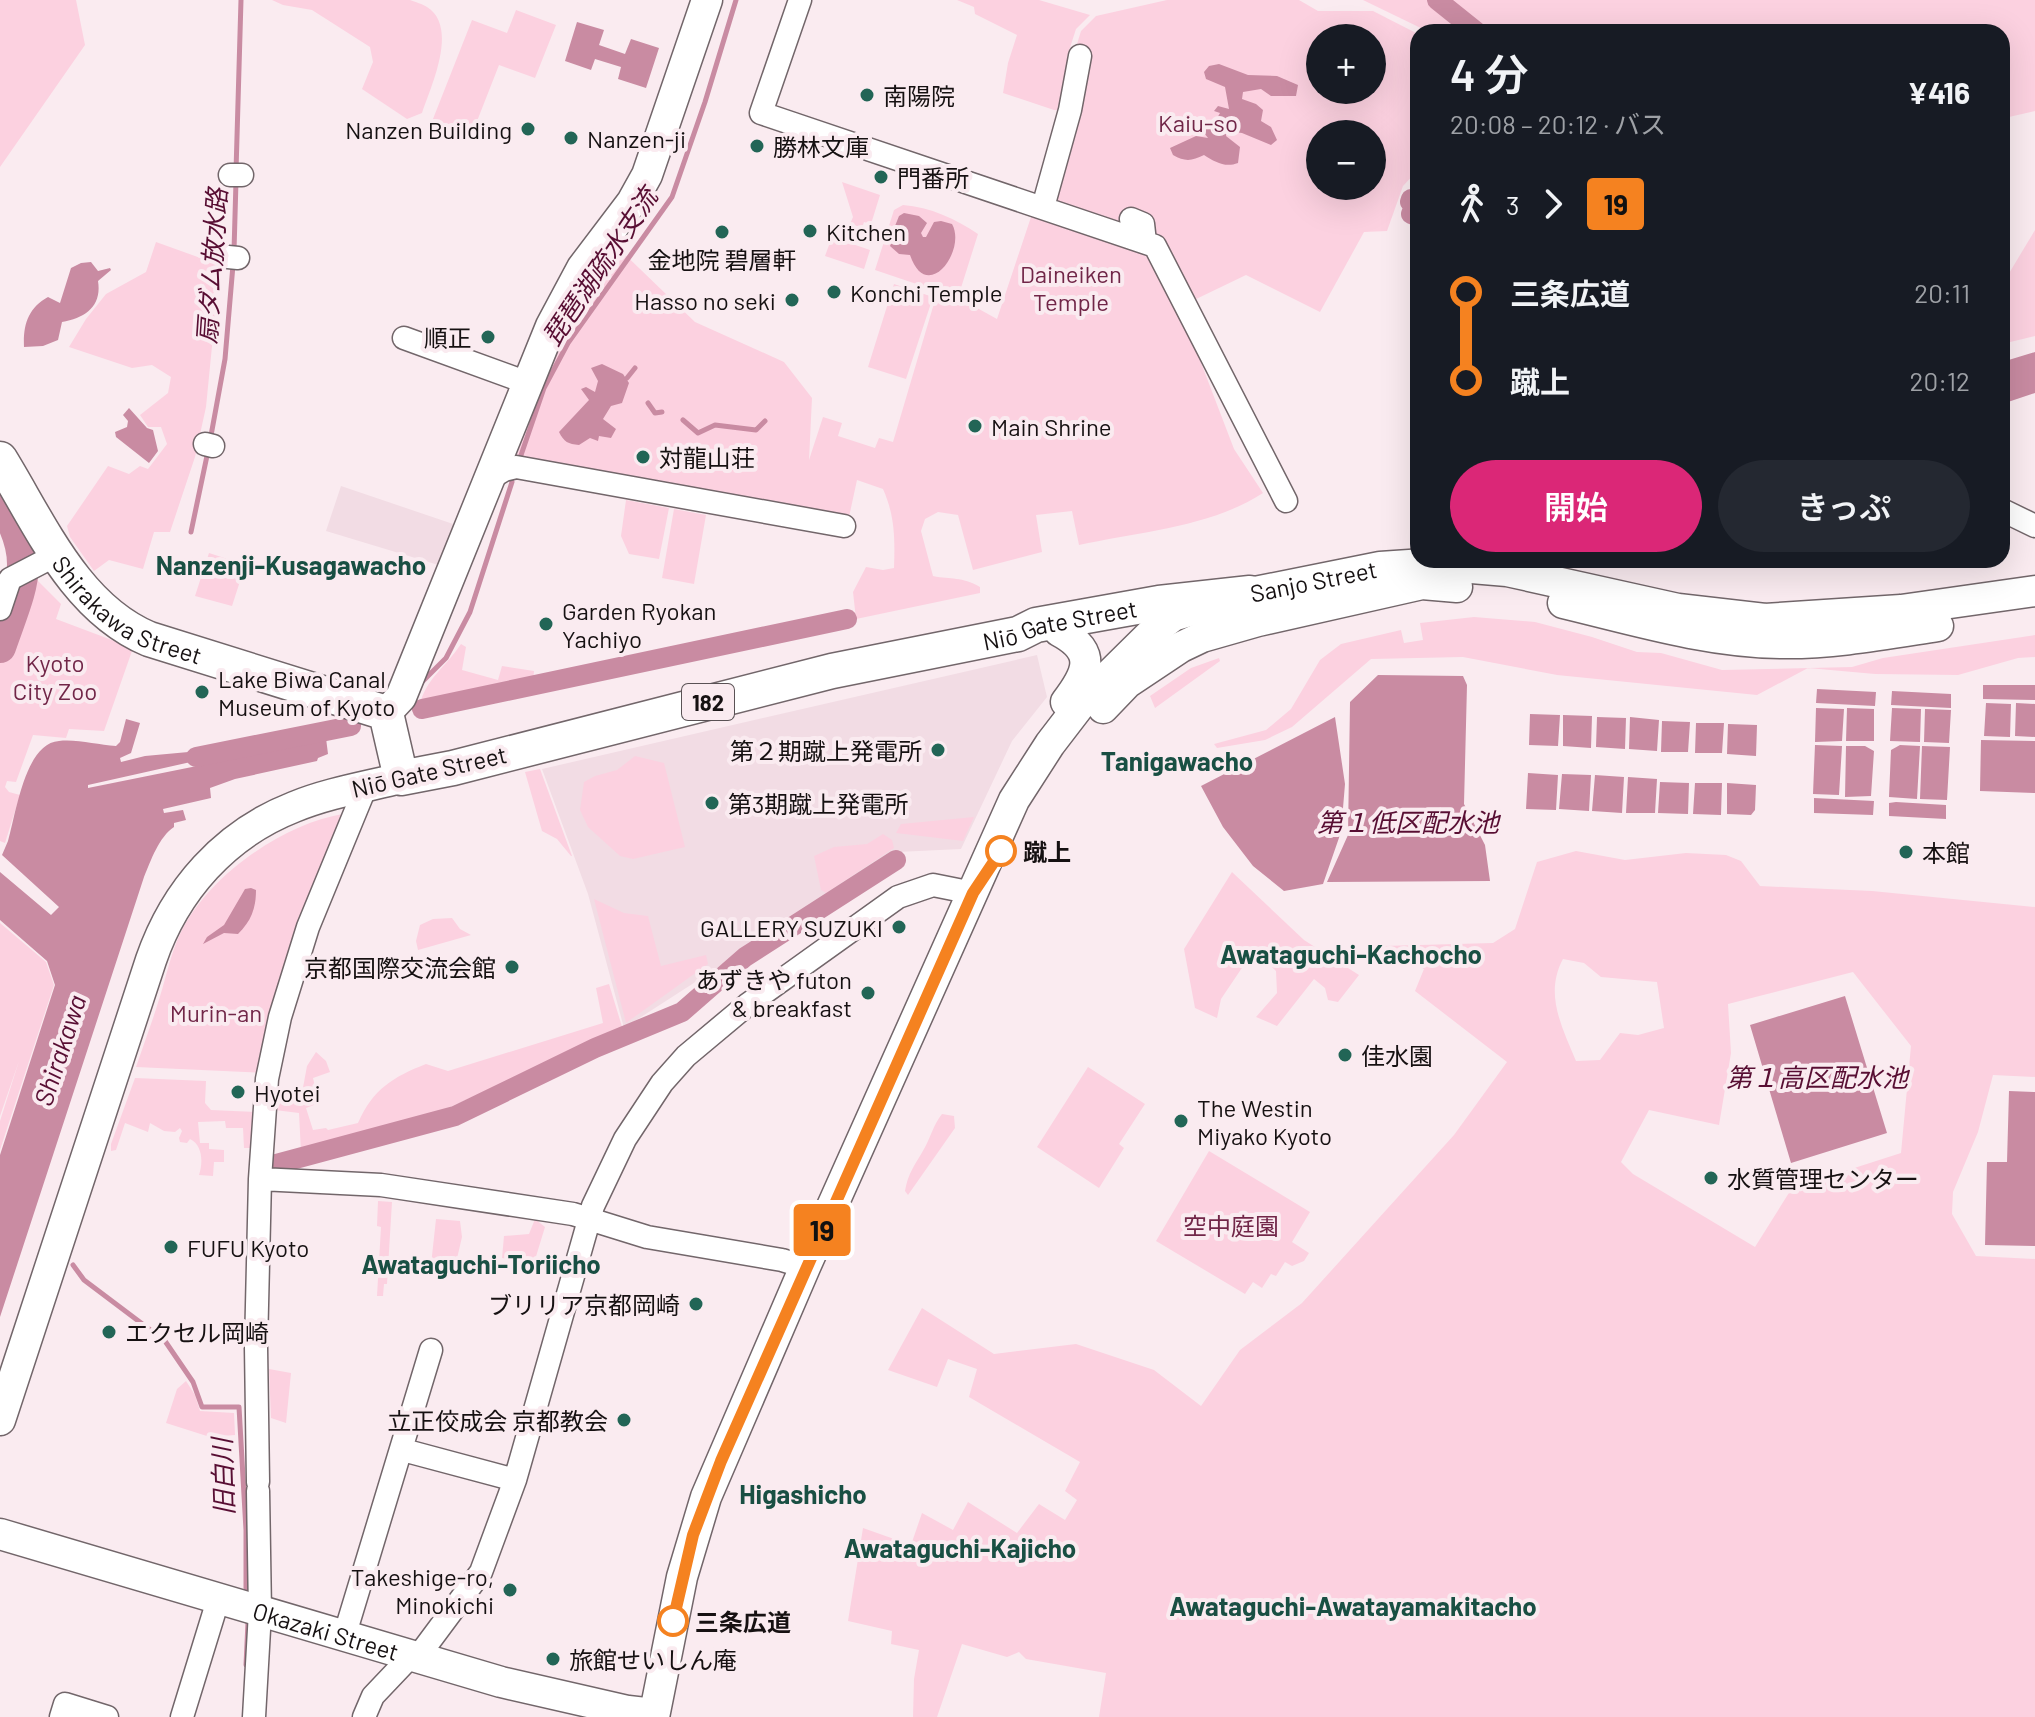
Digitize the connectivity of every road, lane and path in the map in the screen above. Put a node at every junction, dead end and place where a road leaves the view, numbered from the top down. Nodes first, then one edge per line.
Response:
1 (707, 0) edge
2 (800, 0) edge
3 (1080, 56) dead end
4 (1043, 207) junction
5 (1131, 219) dead end
6 (1145, 242) junction
7 (404, 338) dead end
8 (528, 383) junction
9 (0, 459) edge
10 (489, 479) junction
11 (1286, 501) dead end
12 (2010, 514) edge
13 (844, 526) dead end
14 (2035, 526) edge
15 (47, 559) junction
16 (1410, 565) edge
17 (1471, 568) edge
18 (1422, 584) junction
19 (2035, 591) edge
20 (1250, 593) junction
21 (0, 609) edge
22 (2035, 610) edge
23 (1173, 616) junction
24 (1059, 631) junction
25 (1018, 634) junction
26 (386, 713) junction
27 (398, 763) junction
28 (366, 786) junction
29 (973, 893) junction
30 (260, 1179) junction
31 (591, 1221) junction
32 (805, 1267) junction
33 (431, 1350) dead end
34 (0, 1420) edge
35 (403, 1450) junction
36 (515, 1480) junction
37 (0, 1534) edge
38 (218, 1600) junction
39 (260, 1612) junction
40 (344, 1637) junction
41 (414, 1657) junction
42 (654, 1715) edge
43 (61, 1717) edge
44 (107, 1717) edge
45 (182, 1717) edge
46 (254, 1717) edge
47 (364, 1717) edge

1 - 8 main road
2 - 4 street
3 - 4 street
4 - 6 street
5 - 6 street
6 - 11 street
7 - 8 street
8 - 10 main road
9 - 15 main road, Shirakawa Street
10 - 13 street
10 - 26 main road
12 - 14 street
15 - 21 street
15 - 26 main road, Shirakawa Street
16 - 20 main road, Sanjo Street
17 - 19 main road, Sanjo Street
18 - 22 main road, Sanjo Street
18 - 23 main road
18 - 29 main road, Sanjo Street
20 - 23 main road, Sanjo Street
20 - 25 main road, Niō Gate Street / 182
23 - 24 main road, 182
23 - 29 main road, Sanjo Street
24 - 25 main road, 182
24 - 29 main road
25 - 27 main road, Niō Gate Street / 182
26 - 27 main road
27 - 28 main road, Niō Gate Street
28 - 30 street
28 - 34 main road, Niō Gate Street
29 - 31 street
29 - 32 main road, Sanjo Street
30 - 31 street
30 - 39 street
31 - 32 street
31 - 36 street
32 - 42 main road, Sanjo Street
33 - 35 street
35 - 36 street
35 - 40 street
36 - 41 street
37 - 38 main road, Okazaki Street
38 - 39 main road, Okazaki Street
38 - 45 street
39 - 40 main road, Okazaki Street
39 - 46 street
40 - 41 main road, Okazaki Street
41 - 42 main road, Okazaki Street
41 - 47 street
43 - 44 street

